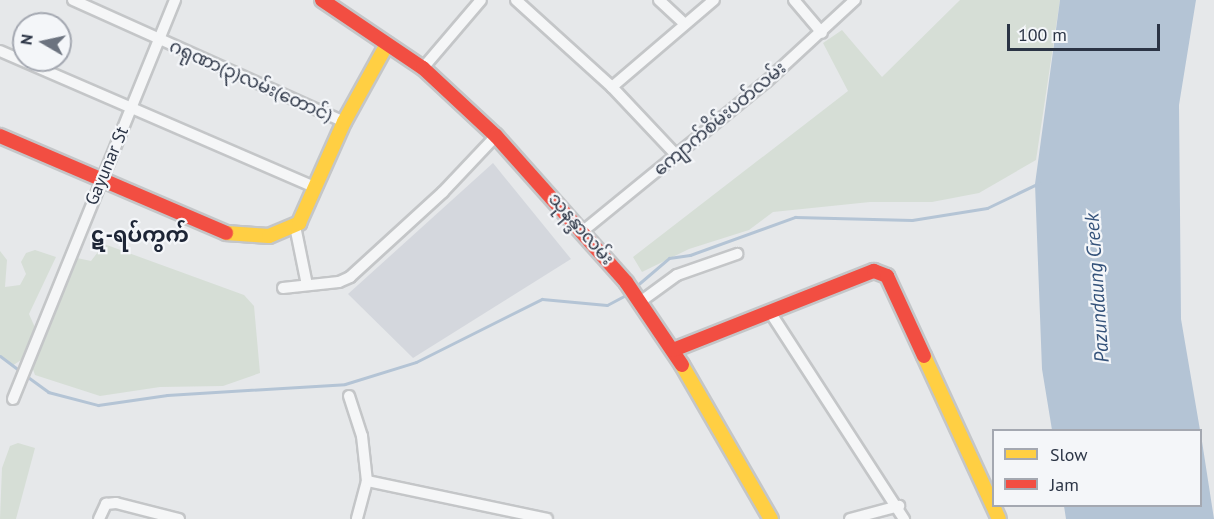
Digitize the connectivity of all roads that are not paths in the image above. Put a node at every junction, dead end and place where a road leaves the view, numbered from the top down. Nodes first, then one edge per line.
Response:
1 (72, 0) edge
2 (175, 0) edge
3 (322, 0) edge
4 (481, 0) edge
5 (516, 0) edge
6 (659, 0) edge
7 (714, 0) edge
8 (794, 0) edge
9 (855, 0) edge
10 (684, 23) junction
11 (822, 33) junction
12 (159, 40) junction
13 (387, 44) junction
14 (0, 51) edge
15 (423, 68) junction
16 (612, 87) junction
17 (131, 110) junction
18 (344, 122) junction
19 (0, 136) edge
20 (496, 136) junction
21 (676, 155) junction
22 (100, 178) junction
23 (316, 188) junction
24 (295, 226) junction
25 (583, 231) junction
26 (737, 254) dead end
27 (307, 285) junction
28 (283, 288) dead end
29 (639, 300) junction
30 (770, 312) junction
31 (672, 350) junction
32 (350, 396) dead end
33 (13, 399) dead end
34 (367, 481) junction
35 (992, 504) edge
36 (899, 506) junction
37 (99, 519) edge
38 (179, 519) edge
39 (357, 519) edge
40 (547, 519) edge
41 (771, 519) edge
42 (850, 519) edge
43 (904, 519) edge

1 - 12 street, ဂရုဏာ(၃)လမ်း(တောင်)
2 - 12 street, Gayunar St
3 - 13 street, သုနန္ဒာလမ်း
4 - 15 street
5 - 16 street
6 - 10 street
7 - 10 street
8 - 11 street
9 - 11 street, ကျောက်စိမ်းပတ်လမ်း
10 - 16 street
11 - 21 street, ကျောက်စိမ်းပတ်လမ်း
12 - 17 street, Gayunar St
12 - 18 street, ဂရုဏာ(၃)လမ်း(တောင်)
13 - 15 street, သုနန္ဒာလမ်း
13 - 18 street
14 - 17 street
15 - 20 street, သုနန္ဒာလမ်း
16 - 21 street
17 - 22 street, Gayunar St
17 - 23 street
18 - 23 street
19 - 22 street
20 - 25 street, သုနန္ဒာလမ်း
20 - 27 street
21 - 25 street, ကျောက်စိမ်းပတ်လမ်း
22 - 24 street
22 - 33 street, Gayunar St
23 - 24 street
24 - 27 street
25 - 29 street, သုနန္ဒာလမ်း
26 - 29 street
27 - 28 street
29 - 31 street, သုနန္ဒာလမ်း
30 - 31 street
30 - 35 street
30 - 36 street
31 - 41 street, သုနန္ဒာလမ်း
32 - 34 street
34 - 39 street
34 - 40 street
36 - 42 street
36 - 43 street
37 - 38 street

